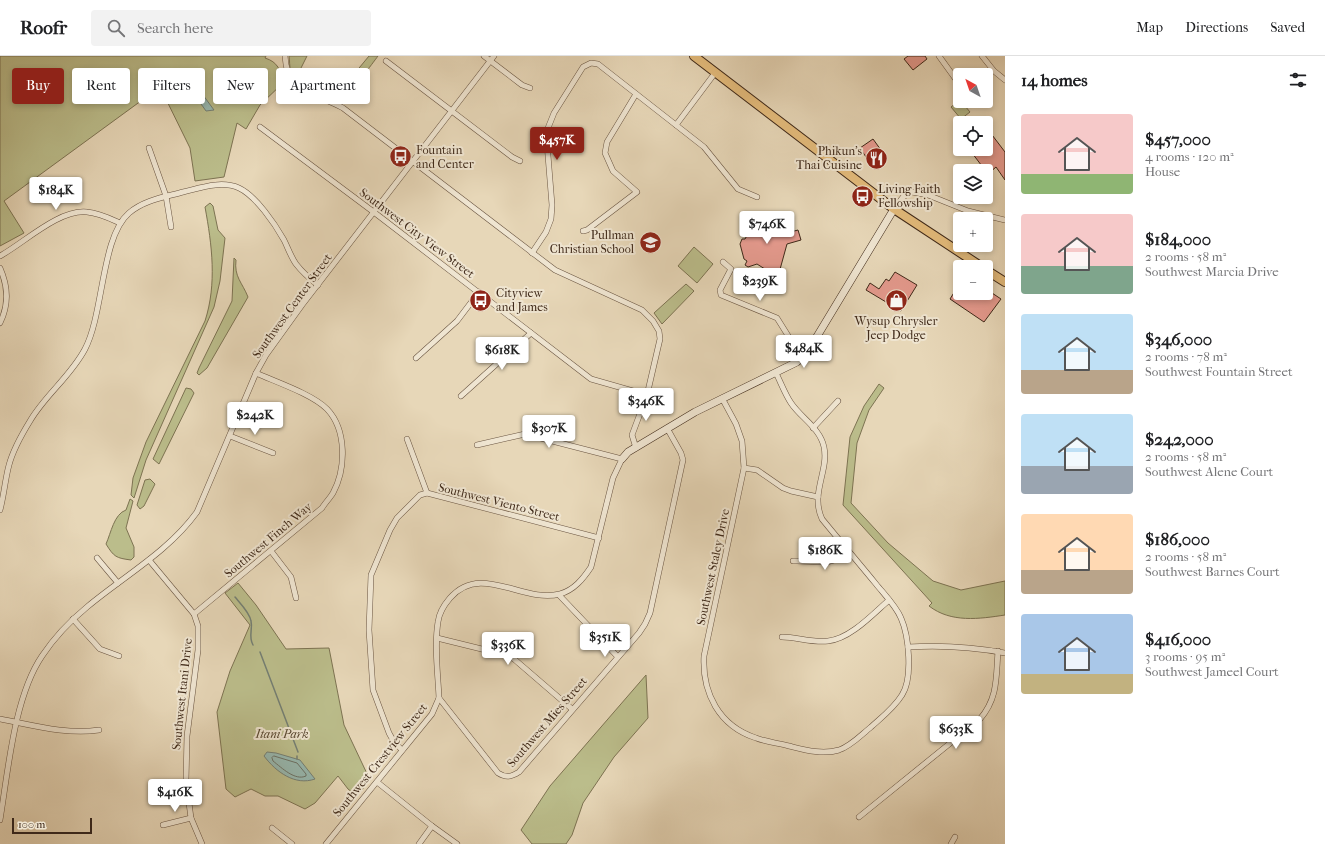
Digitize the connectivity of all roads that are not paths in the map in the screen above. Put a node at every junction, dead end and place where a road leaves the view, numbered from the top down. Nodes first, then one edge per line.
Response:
1 (284, 56) edge
2 (484, 56) edge
3 (494, 56) edge
4 (694, 56) edge
5 (939, 56) edge
6 (982, 56) edge
7 (386, 61) dead end
8 (490, 61) junction
9 (715, 73) junction
10 (953, 75) edge
11 (1005, 80) edge
12 (530, 88) dead end
13 (636, 94) junction
14 (452, 110) junction
15 (676, 125) junction
16 (260, 127) dead end
17 (149, 148) dead end
18 (520, 161) dead end
19 (413, 162) junction
20 (166, 196) junction
21 (757, 198) dead end
22 (894, 209) junction
23 (375, 213) junction
24 (1005, 220) edge
25 (120, 223) junction
26 (171, 227) dead end
27 (582, 231) dead end
28 (532, 253) junction
29 (0, 256) edge
30 (971, 260) edge
31 (723, 262) dead end
32 (0, 268) edge
33 (993, 274) edge
34 (1005, 282) edge
35 (318, 285) junction
36 (479, 292) junction
37 (0, 323) edge
38 (531, 333) junction
39 (416, 358) dead end
40 (802, 358) junction
41 (256, 373) junction
42 (776, 373) junction
43 (647, 395) junction
44 (460, 396) dead end
45 (722, 398) junction
46 (838, 401) dead end
47 (666, 428) junction
48 (813, 428) junction
49 (230, 436) junction
50 (407, 439) dead end
51 (476, 445) dead end
52 (636, 448) junction
53 (274, 453) dead end
54 (622, 459) junction
55 (744, 468) junction
56 (427, 493) junction
57 (818, 497) junction
58 (0, 510) edge
59 (599, 538) junction
60 (272, 551) junction
61 (850, 552) junction
62 (97, 558) dead end
63 (149, 560) junction
64 (792, 561) dead end
65 (118, 583) junction
66 (559, 594) junction
67 (296, 598) dead end
68 (889, 600) junction
69 (194, 614) junction
70 (73, 619) junction
71 (782, 637) dead end
72 (437, 638) junction
73 (908, 647) junction
74 (998, 652) junction
75 (1005, 653) edge
76 (119, 656) dead end
77 (617, 656) junction
78 (439, 698) junction
79 (572, 709) junction
80 (0, 720) edge
81 (16, 722) junction
82 (99, 730) dead end
83 (402, 750) junction
84 (377, 782) junction
85 (859, 817) dead end
86 (191, 818) junction
87 (0, 820) edge
88 (163, 825) dead end
89 (432, 826) junction
90 (272, 828) dead end
91 (955, 837) dead end
92 (202, 844) edge
93 (292, 844) edge
94 (326, 844) edge
95 (420, 844) edge
96 (457, 844) edge
97 (951, 844) edge

1 - 19 street
2 - 8 street
3 - 8 street, Southwest Center Street
4 - 9 main road
5 - 10 street
6 - 11 street
7 - 14 street
8 - 12 street
8 - 14 street, Southwest Center Street
9 - 15 street
9 - 22 main road
13 - 15 street
13 - 27 street
13 - 28 street
14 - 18 street
14 - 19 street, Southwest Center Street
15 - 21 street
16 - 23 street, Southwest City View Street
17 - 20 street
19 - 23 street, Southwest Center Street
19 - 28 street
20 - 25 street
20 - 26 street
20 - 35 street
22 - 24 street
22 - 30 main road
22 - 40 street, Southwest Crestview Street
23 - 35 street, Southwest Center Street
23 - 36 street, Southwest City View Street
25 - 29 street
25 - 58 street
28 - 43 street
31 - 40 street
32 - 37 street
33 - 34 main road
35 - 41 street, Southwest Center Street
36 - 38 street, Southwest City View Street
36 - 39 street
38 - 43 street, Southwest City View Street
38 - 44 street
40 - 42 street, Southwest Crestview Street
41 - 49 street, Southwest Center Street
41 - 60 street, Southwest Finch Way
42 - 45 street, Southwest Crestview Street
42 - 48 street, Southwest Staley Drive
43 - 52 street
45 - 47 street, Southwest Crestview Street
45 - 55 street, Southwest Staley Drive
46 - 48 street
47 - 52 street, Southwest Crestview Street
47 - 77 street, Southwest Mies Street
48 - 57 street, Southwest Staley Drive
49 - 53 street
49 - 63 street, Southwest Center Street
50 - 56 street, Southwest Viento Street
51 - 54 street
52 - 54 street, Southwest Crestview Street
54 - 59 street, Southwest Crestview Street
55 - 57 street
55 - 73 street, Southwest Staley Drive
56 - 59 street, Southwest Viento Street
56 - 83 street
57 - 61 street, Southwest Staley Drive
59 - 66 street, Southwest Crestview Street
60 - 67 street
60 - 69 street, Southwest Finch Way
61 - 64 street
61 - 68 street, Southwest Staley Drive
62 - 65 street
63 - 65 street, Southwest Center Street
63 - 69 street, Southwest Itani Drive
65 - 70 street, Southwest Center Street
66 - 72 street, Southwest Crestview Street
66 - 77 street
68 - 71 street
68 - 73 street, Southwest Staley Drive
69 - 86 street, Southwest Itani Drive
70 - 76 street
70 - 81 street, Southwest Center Street
72 - 78 street, Southwest Crestview Street
72 - 79 street
73 - 74 street
74 - 75 street
74 - 85 street
77 - 79 street, Southwest Mies Street
78 - 79 street, Southwest Mies Street
78 - 83 street, Southwest Crestview Street
80 - 81 street
81 - 82 street
81 - 87 street, Southwest Center Street
83 - 84 street, Southwest Crestview Street
84 - 89 street
84 - 94 street, Southwest Crestview Street
86 - 88 street
86 - 92 street, Southwest Itani Drive
89 - 95 street
89 - 96 street
90 - 93 street
91 - 97 street

